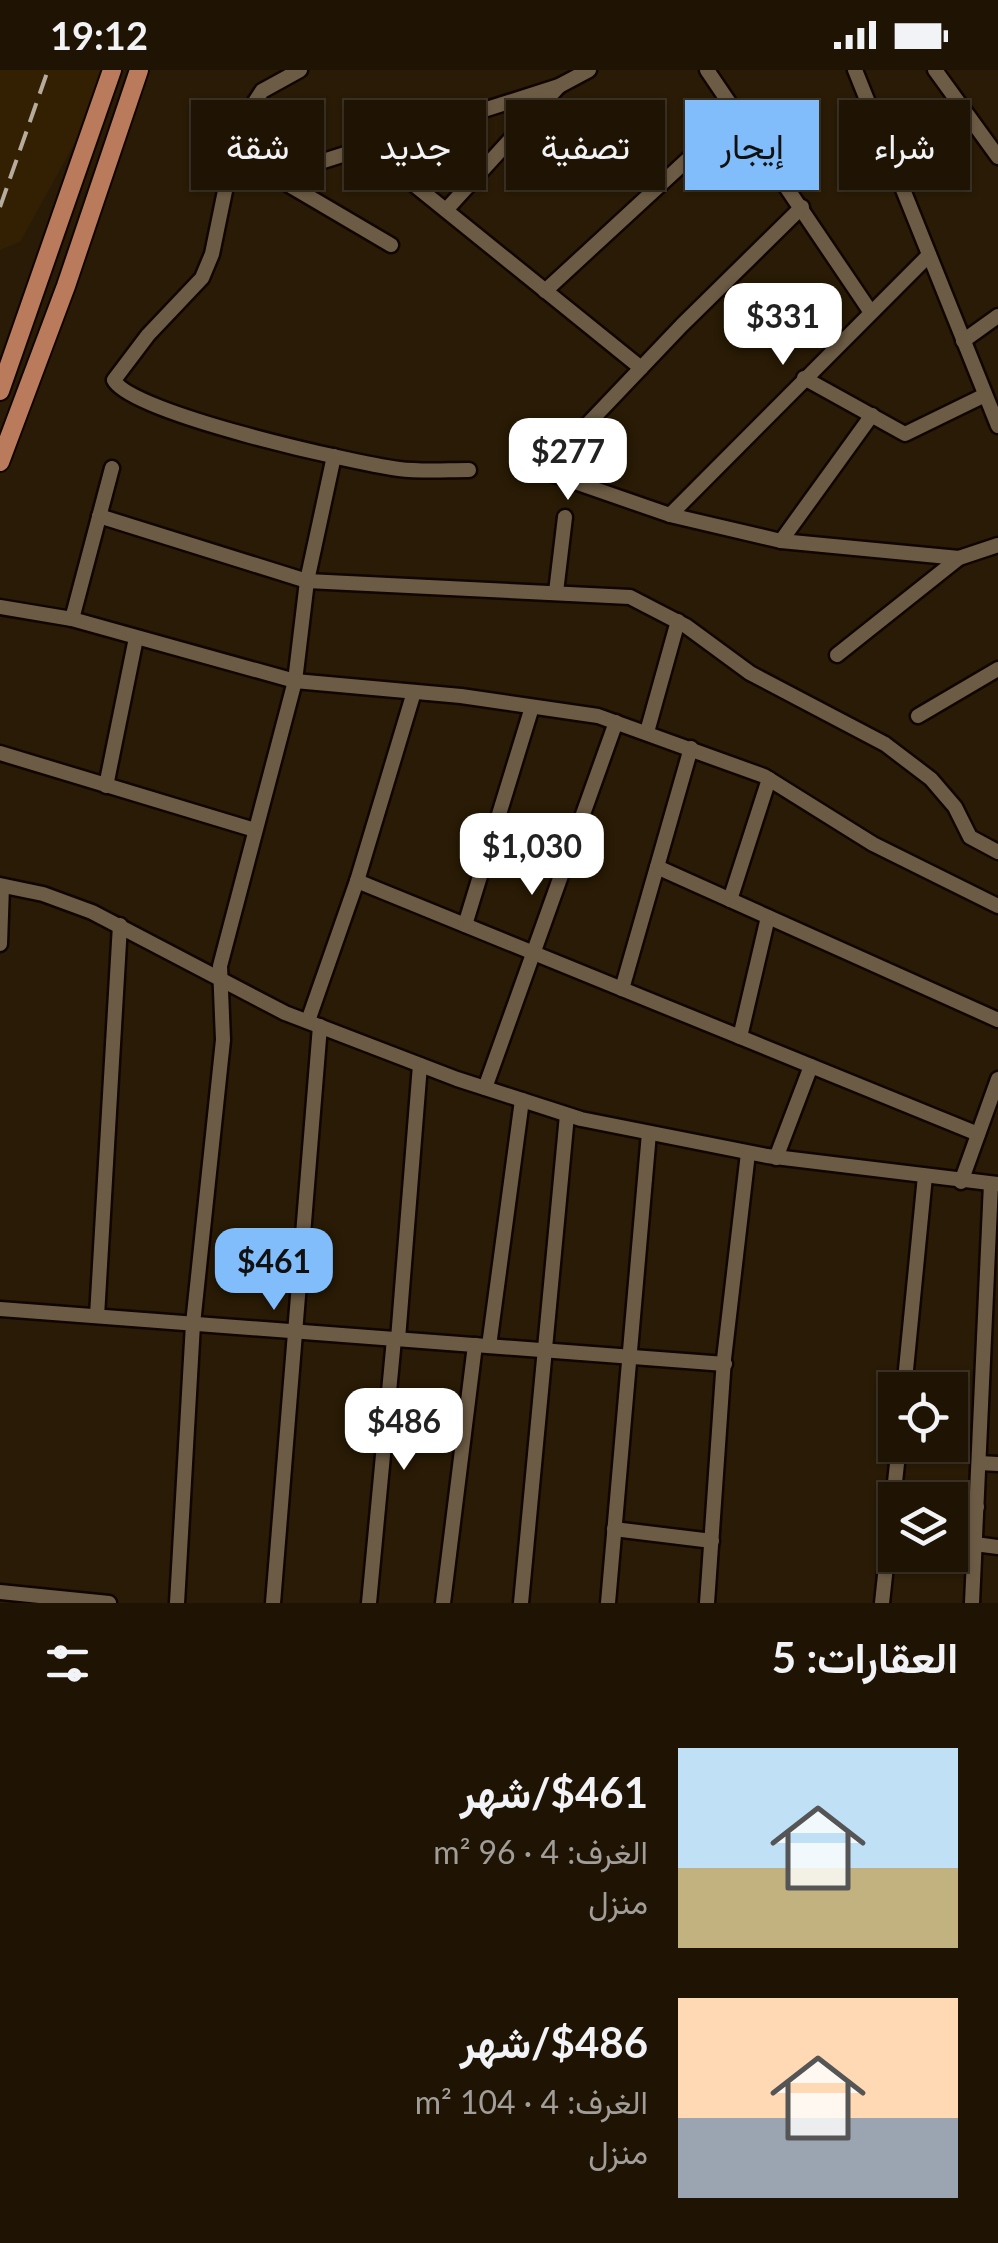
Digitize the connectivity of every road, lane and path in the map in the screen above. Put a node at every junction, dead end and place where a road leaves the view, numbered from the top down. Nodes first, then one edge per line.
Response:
1 (112, 70) edge
2 (139, 70) edge
3 (300, 70) edge
4 (589, 70) edge
5 (707, 70) edge
6 (855, 70) edge
7 (935, 70) edge
8 (559, 86) junction
9 (257, 100) edge
10 (728, 100) edge
11 (486, 110) edge
12 (998, 157) edge
13 (685, 163) edge
14 (225, 190) edge
15 (296, 190) edge
16 (421, 190) edge
17 (790, 190) edge
18 (802, 207) junction
19 (446, 210) junction
20 (391, 245) dead end
21 (930, 255) junction
22 (546, 290) junction
23 (870, 311) junction
24 (998, 316) edge
25 (963, 341) junction
26 (641, 368) junction
27 (804, 378) junction
28 (0, 391) edge
29 (985, 395) junction
30 (872, 414) junction
31 (998, 426) edge
32 (334, 456) junction
33 (0, 462) edge
34 (112, 468) dead end
35 (469, 470) dead end
36 (670, 515) junction
37 (99, 516) junction
38 (566, 518) dead end
39 (781, 541) junction
40 (998, 545) edge
41 (959, 558) junction
42 (307, 581) junction
43 (556, 592) junction
44 (0, 606) edge
45 (72, 618) junction
46 (678, 621) junction
47 (136, 638) junction
48 (837, 656) dead end
49 (998, 669) edge
50 (295, 681) junction
51 (414, 692) junction
52 (532, 706) junction
53 (918, 716) dead end
54 (616, 722) junction
55 (647, 732) junction
56 (691, 748) junction
57 (0, 753) edge
58 (769, 779) junction
59 (106, 786) junction
60 (255, 830) junction
61 (998, 852) edge
62 (657, 867) junction
63 (357, 882) junction
64 (1, 885) edge
65 (730, 900) junction
66 (998, 906) edge
67 (768, 917) junction
68 (120, 925) junction
69 (466, 926) junction
70 (0, 944) edge
71 (536, 954) junction
72 (220, 979) junction
73 (622, 989) junction
74 (998, 1020) edge
75 (314, 1024) junction
76 (740, 1037) junction
77 (420, 1065) junction
78 (811, 1066) junction
79 (998, 1079) edge
80 (485, 1088) junction
81 (522, 1100) junction
82 (567, 1115) junction
83 (648, 1134) junction
84 (978, 1134) junction
85 (748, 1153) junction
86 (776, 1158) junction
87 (925, 1176) junction
88 (961, 1182) junction
89 (995, 1184) edge
90 (993, 1276) edge
91 (0, 1309) edge
92 (97, 1316) junction
93 (193, 1324) junction
94 (294, 1331) junction
95 (396, 1339) junction
96 (482, 1345) junction
97 (545, 1350) junction
98 (991, 1354) edge
99 (629, 1356) junction
100 (725, 1364) junction
101 (906, 1372) edge
102 (979, 1463) junction
103 (998, 1464) edge
104 (968, 1506) edge
105 (977, 1507) junction
106 (614, 1529) junction
107 (712, 1541) junction
108 (975, 1544) junction
109 (998, 1547) edge
110 (886, 1572) edge
111 (0, 1592) edge
112 (24, 1599) edge
113 (110, 1603) edge
114 (177, 1603) edge
115 (273, 1603) edge
116 (370, 1603) edge
117 (444, 1603) edge
118 (520, 1603) edge
119 (608, 1603) edge
120 (707, 1603) edge
121 (882, 1603) edge
122 (972, 1603) edge

1 - 28 main road
2 - 33 main road
3 - 9 street
4 - 8 street
5 - 10 street
6 - 21 street
7 - 12 street
8 - 11 street
8 - 19 street
13 - 22 street
14 - 32 street
15 - 20 street
16 - 19 street
17 - 18 street
18 - 23 street
18 - 26 street
19 - 22 street
21 - 23 street
21 - 25 street
22 - 26 street
23 - 27 street
24 - 25 street
25 - 29 street
26 - 36 street
27 - 30 street
27 - 36 street
29 - 30 street
29 - 31 street
30 - 39 street
32 - 35 street
32 - 42 street
34 - 37 street
36 - 39 street
37 - 42 street
37 - 45 street
38 - 43 street
39 - 41 street
40 - 41 street
41 - 48 street
42 - 43 street
42 - 50 street
43 - 46 street
44 - 45 street
45 - 47 street
46 - 55 street
46 - 61 street
47 - 50 street
47 - 59 street
49 - 53 street
50 - 51 street
50 - 60 street
51 - 52 street
51 - 63 street
52 - 54 street
52 - 69 street
54 - 55 street
54 - 71 street
55 - 56 street
56 - 58 street
56 - 62 street
57 - 59 street
58 - 65 street
58 - 66 street
59 - 60 street
60 - 72 street
62 - 65 street
62 - 73 street
63 - 69 street
63 - 75 street
64 - 68 street
64 - 70 street
65 - 67 street
67 - 74 street
67 - 76 street
68 - 72 street
68 - 92 street
69 - 71 street
71 - 73 street
71 - 80 street
72 - 75 street
72 - 93 street
73 - 76 street
75 - 77 street
75 - 94 street
76 - 78 street
77 - 80 street
77 - 95 street
78 - 84 street
78 - 86 street
79 - 84 street
80 - 81 street
81 - 82 street
81 - 96 street
82 - 83 street
82 - 97 street
83 - 85 street
83 - 99 street
84 - 88 street
85 - 86 street
85 - 100 street
86 - 87 street
87 - 88 street
87 - 101 street
88 - 89 street
89 - 90 street
90 - 98 street
91 - 92 street
92 - 93 street
93 - 94 street
93 - 114 street
94 - 95 street
94 - 115 street
95 - 96 street
95 - 116 street
96 - 97 street
96 - 117 street
97 - 99 street
97 - 118 street
98 - 102 street
99 - 100 street
99 - 106 street
100 - 107 street
102 - 103 street
102 - 105 street
104 - 105 street
105 - 108 street
106 - 107 street
106 - 119 street
107 - 120 street
108 - 109 street
108 - 122 street
110 - 121 street
111 - 112 street
112 - 113 street

